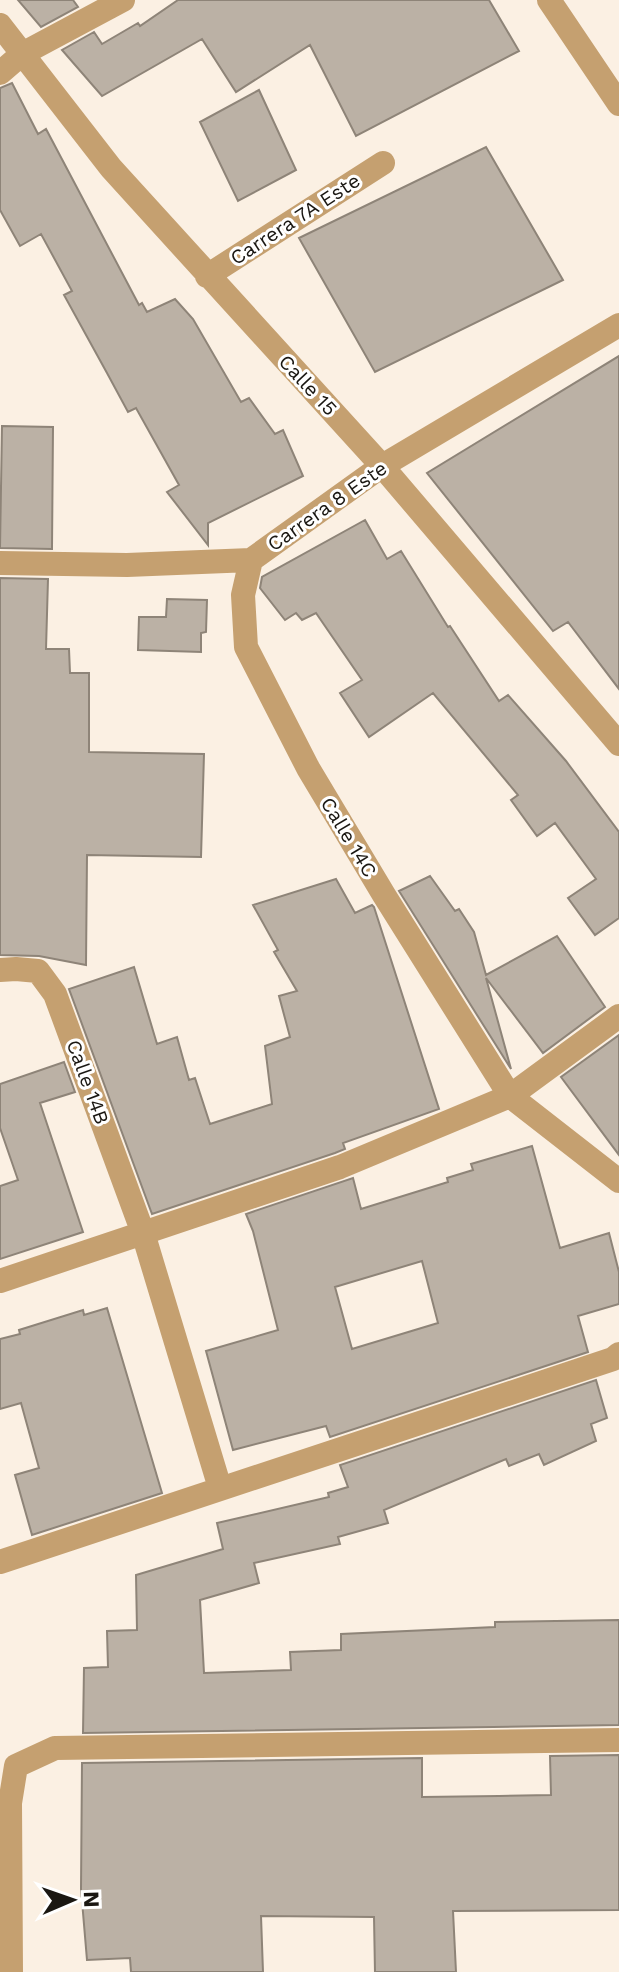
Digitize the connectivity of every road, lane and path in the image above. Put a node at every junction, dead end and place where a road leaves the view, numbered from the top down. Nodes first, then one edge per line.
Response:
1 (123, 0) edge
2 (549, 0) edge
3 (0, 25) edge
4 (22, 54) junction
5 (0, 73) edge
6 (619, 104) edge
7 (383, 163) dead end
8 (207, 276) junction
9 (619, 325) edge
10 (382, 466) junction
11 (251, 560) junction
12 (0, 563) edge
13 (619, 744) edge
14 (0, 970) edge
15 (619, 1016) edge
16 (510, 1096) junction
17 (619, 1181) edge
18 (143, 1233) junction
19 (0, 1281) edge
20 (619, 1354) edge
21 (220, 1488) junction
22 (0, 1562) edge
23 (619, 1740) edge
24 (11, 1972) edge

1 - 4 street
2 - 6 street
3 - 4 street, Calle 15
4 - 5 street
4 - 8 street, Calle 15
7 - 8 street, Carrera 7A Este
8 - 10 street, Calle 15
9 - 10 street, Carrera 8 Este
10 - 11 street, Carrera 8 Este
10 - 13 street, Calle 15
11 - 12 street, Carrera 8 Este
11 - 16 street, Calle 14C
14 - 18 street, Calle 14B
15 - 16 street
16 - 17 street, Calle 14C
16 - 18 street
18 - 19 street
18 - 21 street
20 - 21 street
21 - 22 street
23 - 24 street

